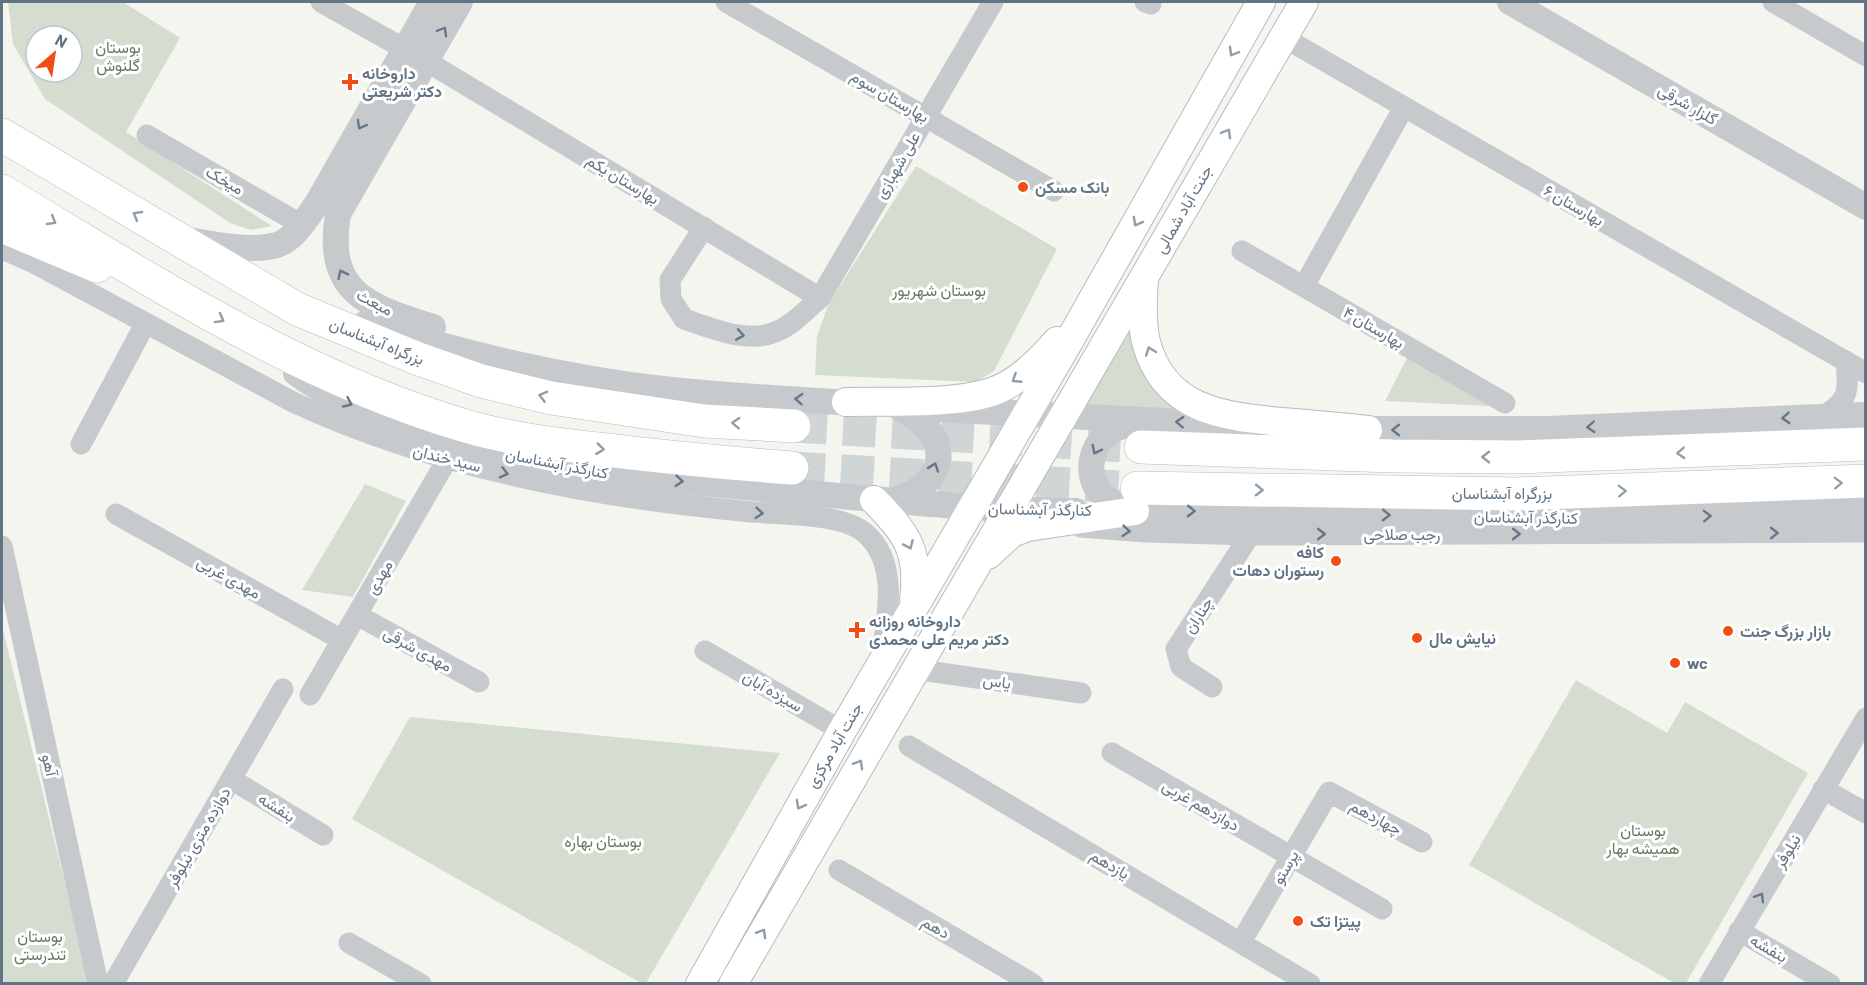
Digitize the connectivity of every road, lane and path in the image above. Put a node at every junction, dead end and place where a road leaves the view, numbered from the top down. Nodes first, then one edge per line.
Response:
1 (321, 2) edge
2 (432, 2) edge
3 (460, 2) edge
4 (726, 2) edge
5 (993, 2) edge
6 (1262, 2) edge
7 (1304, 2) edge
8 (1510, 2) edge
9 (1773, 2) edge
10 (1283, 37) junction
11 (404, 49) junction
12 (1866, 56) edge
13 (426, 61) junction
14 (1404, 107) junction
15 (926, 117) junction
16 (2, 120) edge
17 (147, 135) dead end
18 (12, 141) edge
19 (1164, 173) junction
20 (1194, 190) junction
21 (2, 191) edge
22 (1054, 191) dead end
23 (1866, 207) edge
24 (302, 225) junction
25 (2, 226) edge
26 (704, 227) junction
27 (178, 239) junction
28 (2, 249) edge
29 (1242, 251) dead end
30 (1145, 274) junction
31 (1304, 286) junction
32 (1098, 290) junction
33 (172, 292) junction
34 (267, 292) junction
35 (820, 298) junction
36 (145, 324) junction
37 (248, 335) junction
38 (1846, 361) junction
39 (1866, 373) edge
40 (605, 381) junction
41 (846, 402) junction
42 (1505, 403) dead end
43 (897, 406) junction
44 (1025, 414) junction
45 (1062, 416) junction
46 (1866, 416) edge
47 (1822, 417) junction
48 (794, 426) tunnel mouth
49 (1368, 430) junction
50 (1142, 434) junction
51 (81, 444) dead end
52 (1866, 444) edge
53 (448, 458) junction
54 (792, 468) tunnel mouth
55 (1866, 482) edge
56 (882, 500) junction
57 (1141, 503) junction
58 (970, 508) junction
59 (1006, 510) junction
60 (1866, 510) edge
61 (116, 514) dead end
62 (1047, 524) junction
63 (1866, 532) edge
64 (1250, 535) junction
65 (2, 546) edge
66 (913, 608) junction
67 (357, 615) junction
68 (942, 620) junction
69 (342, 640) junction
70 (705, 651) dead end
71 (880, 665) junction
72 (913, 669) junction
73 (479, 682) dead end
74 (1212, 687) dead end
75 (283, 689) dead end
76 (1081, 693) dead end
77 (310, 695) dead end
78 (1866, 718) edge
79 (842, 731) junction
80 (909, 746) dead end
81 (1112, 753) dead end
82 (231, 779) junction
83 (1823, 789) junction
84 (1329, 792) joint
85 (1866, 813) edge
86 (323, 836) dead end
87 (1422, 842) dead end
88 (1291, 857) junction
89 (839, 870) dead end
90 (751, 893) junction
91 (777, 906) junction
92 (1382, 909) dead end
93 (1739, 931) junction
94 (1241, 942) junction
95 (349, 943) dead end
96 (98, 984) edge
97 (113, 984) edge
98 (421, 984) edge
99 (700, 984) edge
100 (733, 984) edge
101 (1033, 984) edge
102 (1310, 984) edge
103 (1708, 984) edge
104 (1830, 984) edge

1 - 11 street, بهارستان یکم
2 - 11 street
13 -> 3 street, مبعث
4 - 15 street, بهارستان سوم
5 - 15 street, علی شهبازی
6 -> 19 main road, جنت آباد شمالی
7 - 10 main road, جنت آباد شمالی
8 - 23 street, گلزار شرقی
9 - 12 street
10 - 14 street, بهارستان ۶
20 -> 10 main road, جنت آباد شمالی
11 - 13 street, بهارستان یکم
11 -> 24 street
13 - 26 street, بهارستان یکم
40 -> 13 street, مبعث
14 - 31 street
14 - 38 street, بهارستان ۶
15 - 22 street, بهارستان سوم
15 - 35 street, علی شهبازی
16 - 18 highway
17 - 24 street, میخک
27 -> 18 highway, بزرگراه آبشناسان
19 - 20 main road
19 -> 32 main road, جنت آباد شمالی
20 - 30 main road, جنت آباد شمالی
21 -> 33 highway
24 - 27 street
25 - 33 highway
26 - 35 street, بهارستان یکم
26 -> 35 street
27 - 34 highway, بزرگراه آبشناسان
28 - 36 street, سید خندان
29 - 31 street, بهارستان ۴
30 - 45 main road, جنت آباد شمالی
49 -> 30 main road
31 - 42 street, بهارستان ۴
32 -> 41 main road
32 - 44 main road, جنت آباد شمالی
33 -> 37 highway
34 - 40 street
48 -> 34 highway, بزرگراه آبشناسان
36 - 51 street
36 - 53 street, سید خندان
37 -> 54 highway
37 -> 56 street, کنارگذر آبشناسان
38 - 39 street, بهارستان ۶
38 - 47 street
41 -> 40 street
41 - 43 street
43 - 44 street
56 -> 43 street
44 - 45 street
44 - 58 main road, جنت آباد شمالی
45 - 50 street
45 - 59 main road, جنت آباد شمالی
46 - 47 street
47 -> 49 street
49 -> 50 street
52 -> 50 highway
50 -> 57 street
53 - 67 street, مهدی
53 -> 71 street, سید خندان
57 -> 55 highway, بزرگراه آبشناسان
56 - 58 street, کنارگذر آبشناسان
56 -> 66 main road
57 - 59 street, کنارگذر آبشناسان
57 -> 60 street, کنارگذر آبشناسان
57 - 62 main road
58 - 59 street, کنارگذر آبشناسان
58 - 66 main road, جنت آباد مرکزی
59 - 68 main road, جنت آباد مرکزی
61 - 69 street, مهدی غربی
62 -> 64 street, رجب صلاحی
62 - 68 main road
64 -> 63 street, رجب صلاحی
64 - 74 street, چناران
65 - 96 street, آهو
66 - 71 main road, جنت آباد مرکزی
67 - 69 street, مهدی
67 - 73 street, مهدی شرقی
68 - 72 main road, جنت آباد مرکزی
69 - 77 street, مهدی
70 - 79 street, سیزده آبان
71 - 79 main road, جنت آباد مرکزی
72 - 76 street, یاس
91 -> 72 main road, جنت آباد مرکزی
75 - 82 street, دوازده متری نیلوفر
78 - 83 street, نیلوفر
79 -> 90 main road, جنت آباد مرکزی
80 - 94 street, یازدهم
81 - 88 street, دوازدهم غربی
82 - 86 street, بنفشه
82 - 97 street, دوازده متری نیلوفر
83 - 85 street
93 -> 83 street, نیلوفر
84 - 87 street, چهاردهم
84 - 88 street, پرستو
88 - 92 street, دوازدهم غربی
88 - 94 street, پرستو
89 - 101 street, دهم
90 - 91 main road
90 - 99 main road, جنت آباد مرکزی
100 -> 91 main road, جنت آباد مرکزی
93 - 103 street, نیلوفر
93 - 104 street, بنفشه
94 - 102 street, یازدهم
95 - 98 street

